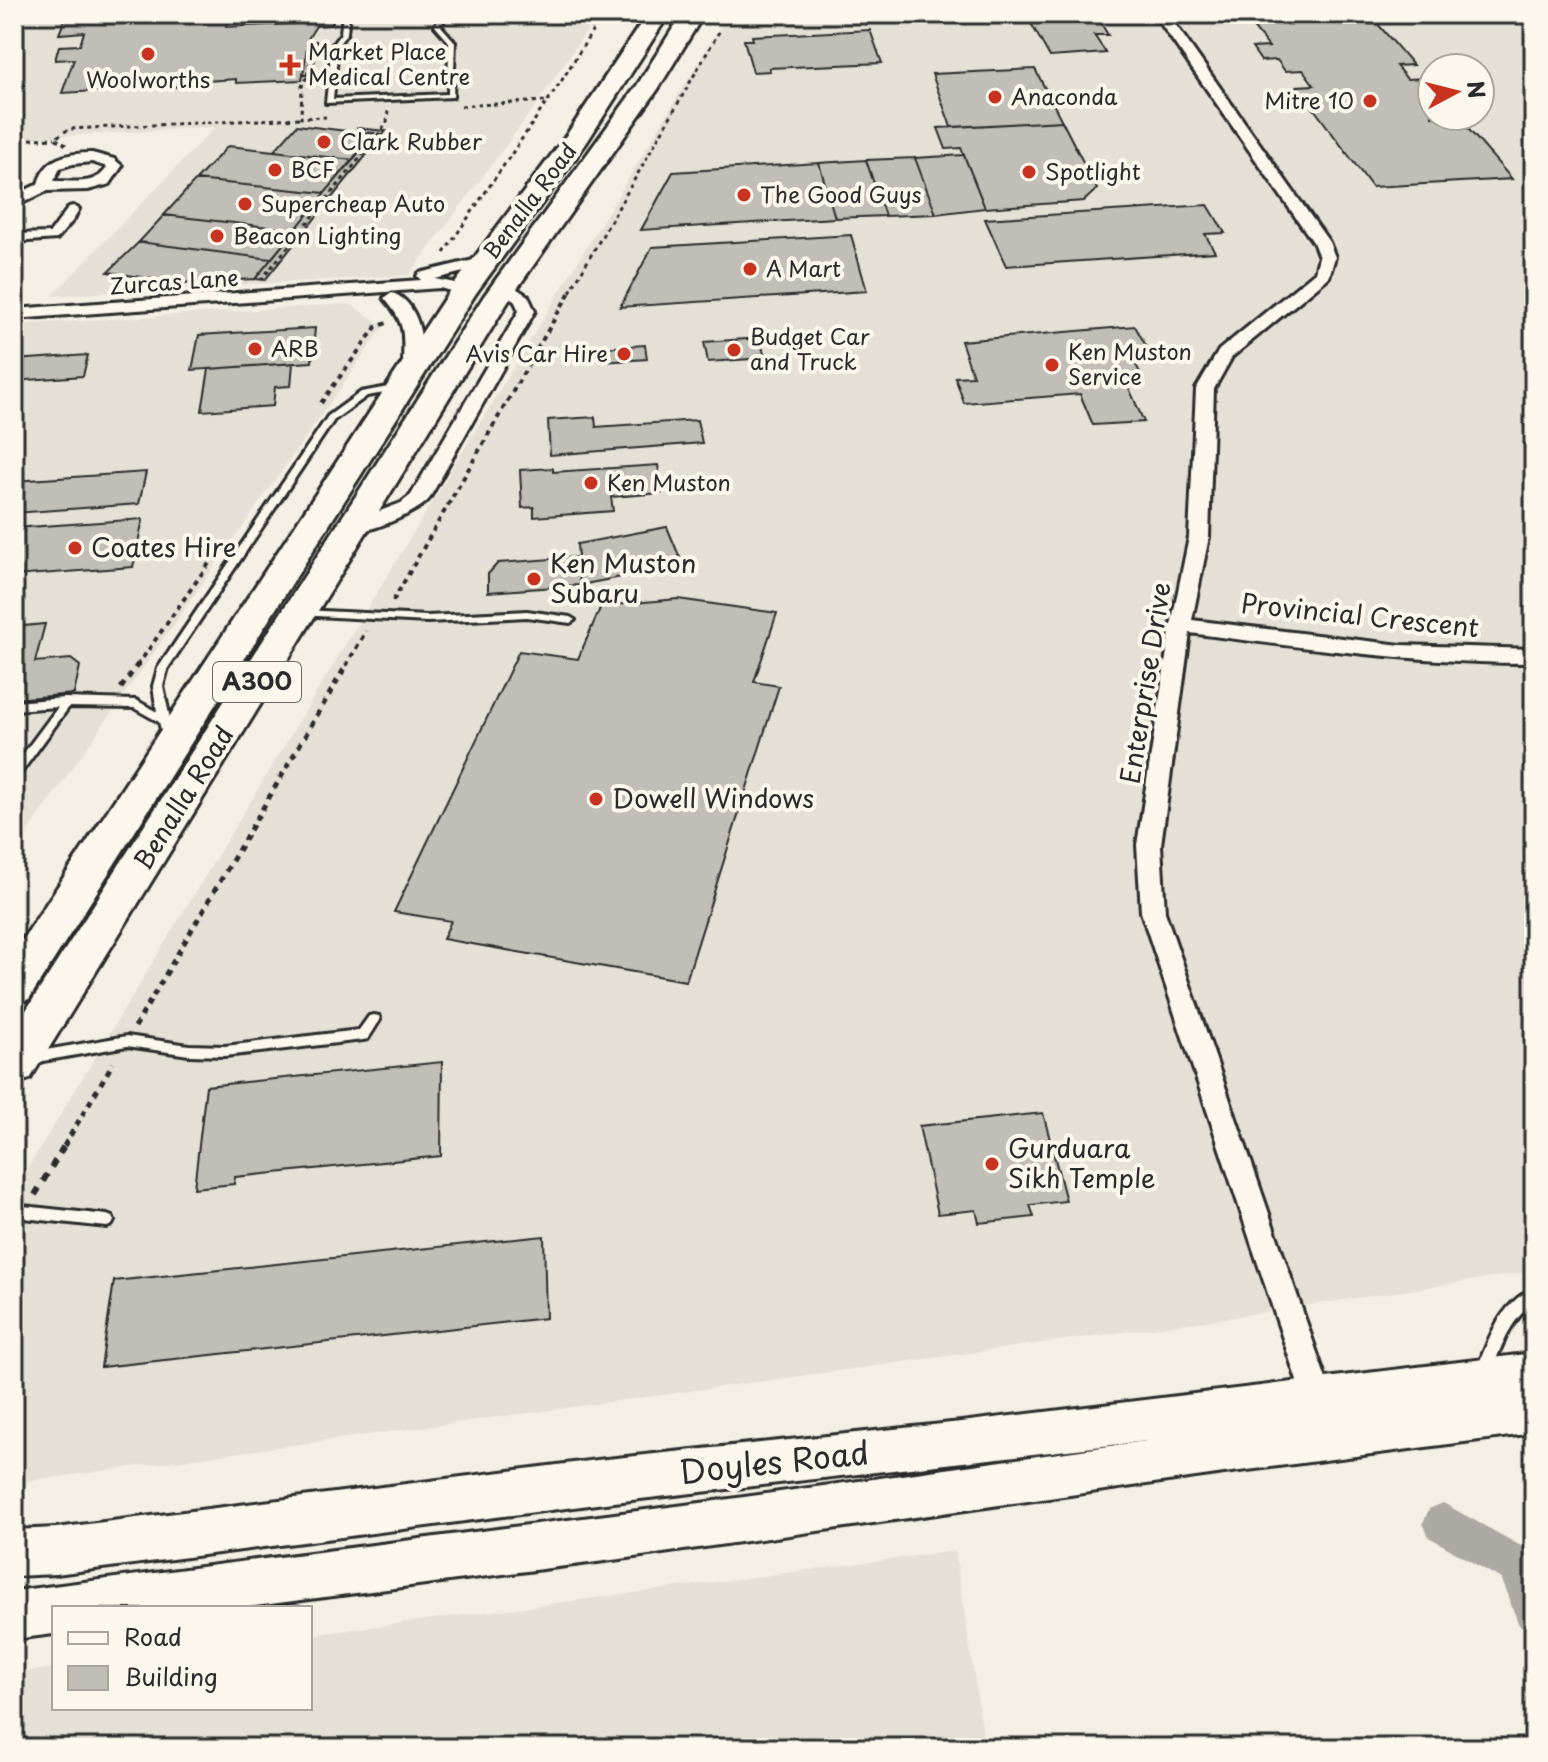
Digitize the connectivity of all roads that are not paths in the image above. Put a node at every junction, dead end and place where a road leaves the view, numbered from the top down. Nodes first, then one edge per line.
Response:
1 (346, 14) edge
2 (444, 14) edge
3 (658, 14) edge
4 (673, 14) edge
5 (692, 14) edge
6 (739, 14) edge
7 (1161, 14) edge
8 (45, 186) dead end
9 (14, 202) edge
10 (73, 209) dead end
11 (14, 238) edge
12 (482, 263) junction
13 (489, 291) junction
14 (336, 293) junction
15 (392, 298) junction
16 (14, 314) edge
17 (406, 378) junction
18 (300, 612) junction
19 (570, 620) dead end
20 (1181, 625) junction
21 (236, 641) junction
22 (1534, 656) edge
23 (64, 702) junction
24 (14, 706) edge
25 (167, 735) junction
26 (14, 774) edge
27 (14, 987) edge
28 (374, 1020) dead end
29 (14, 1066) edge
30 (14, 1072) edge
31 (14, 1211) edge
32 (107, 1221) dead end
33 (1534, 1295) edge
34 (1534, 1373) edge
35 (1482, 1379) junction
36 (1534, 1412) edge
37 (1325, 1418) junction
38 (14, 1553) edge
39 (81, 1606) edge
40 (52, 1610) edge
41 (14, 1615) edge

1 - 2 lane
3 - 12 highway, Benalla Road / A300
4 - 5 street
5 - 6 street
5 - 13 highway, Benalla Road / A300
7 - 20 street, Enterprise Drive
8 - 9 street
10 - 11 street
12 - 13 highway, Benalla Road / A300
12 - 14 street, Zurcas Lane
13 - 14 street, Zurcas Lane
13 - 15 street, Zurcas Lane
13 - 17 highway, Benalla Road / A300
13 - 18 highway, Benalla Road / A300
14 - 15 street, Zurcas Lane
14 - 16 street, Zurcas Lane
15 - 17 street
17 - 21 highway, Benalla Road / A300
17 - 25 lane
18 - 19 lane
18 - 21 highway
18 - 29 highway, Benalla Road / A300
20 - 22 street, Provincial Crescent
20 - 37 street, Enterprise Drive
21 - 25 highway, Benalla Road / A300
23 - 24 lane
23 - 25 lane
23 - 26 lane
25 - 27 highway, Benalla Road / A300
28 - 30 lane
31 - 32 lane
33 - 35 lane
34 - 35 main road, Doyles Road
35 - 37 main road, Doyles Road
36 - 37 main road, Doyles Road
37 - 38 main road, Doyles Road
37 - 39 main road, Doyles Road
40 - 41 main road

